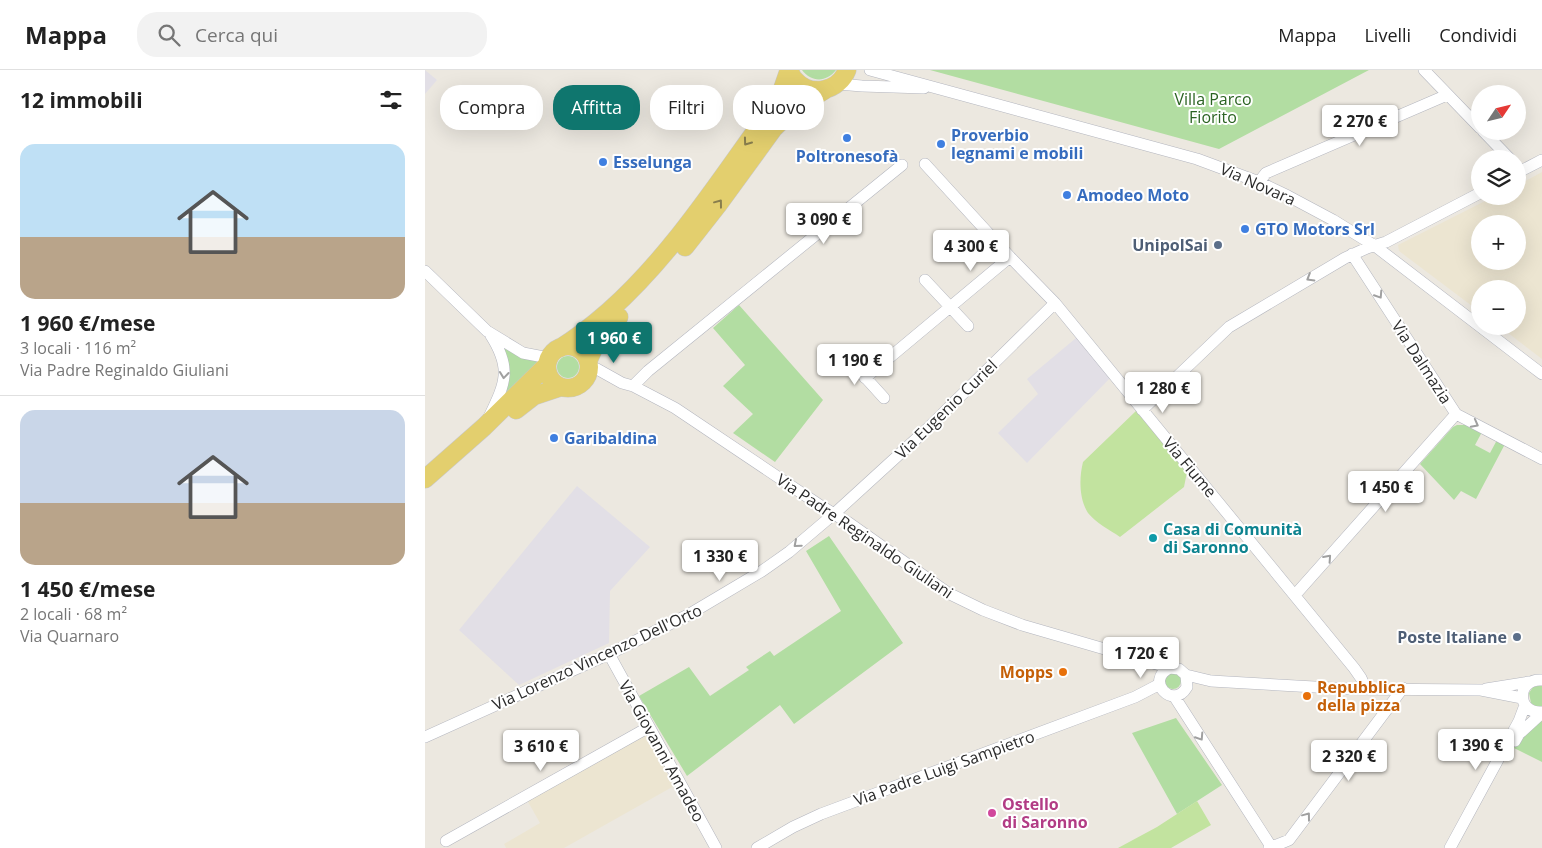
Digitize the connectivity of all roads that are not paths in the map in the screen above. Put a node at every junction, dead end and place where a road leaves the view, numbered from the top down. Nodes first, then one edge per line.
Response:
1 (789, 70) edge
2 (870, 70) edge
3 (1424, 70) edge
4 (837, 81) edge
5 (931, 88) junction
6 (1447, 95) junction
7 (1471, 119) edge
8 (1492, 140) edge
9 (1501, 150) edge
10 (1542, 160) edge
11 (925, 164) dead end
12 (902, 165) dead end
13 (1526, 167) edge
14 (1259, 182) junction
15 (1471, 198) edge
16 (1375, 246) junction
17 (1352, 254) junction
18 (1009, 258) junction
19 (425, 271) edge
20 (925, 280) dead end
21 (1055, 303) junction
22 (950, 307) junction
23 (968, 326) dead end
24 (487, 331) junction
25 (846, 356) dead end
26 (552, 357) junction
27 (589, 364) junction
28 (1542, 374) edge
29 (865, 378) junction
30 (633, 386) junction
31 (561, 387) junction
32 (884, 398) dead end
33 (1143, 410) junction
34 (1456, 414) junction
35 (484, 427) junction
36 (1542, 459) edge
37 (431, 474) edge
38 (835, 513) junction
39 (1295, 595) junction
40 (609, 654) junction
41 (1542, 671) edge
42 (1186, 675) junction
43 (1211, 681) junction
44 (1535, 681) edge
45 (1166, 683) junction
46 (1366, 688) junction
47 (1403, 688) junction
48 (1185, 690) junction
49 (1481, 690) junction
50 (1524, 701) junction
51 (1542, 713) edge
52 (649, 727) junction
53 (425, 737) edge
54 (446, 841) dead end
55 (1287, 844) edge
56 (716, 848) edge
57 (757, 848) edge
58 (1271, 848) edge
59 (1450, 848) edge
60 (1457, 848) edge

1 - 4 main road
1 -> 26 main road
2 - 5 street, Via Novara
3 - 6 street
4 - 5 street, Via Novara
27 -> 4 main road
5 - 14 street, Via Novara
6 - 7 street
6 - 14 street
8 - 9 street
10 - 13 street
11 - 18 street, Via Fiume
12 - 30 street
14 - 16 street, Via Novara
15 - 16 street
16 - 17 street
16 - 28 street, Via Novara
17 -> 33 street
17 -> 34 street, Via Dalmazia
18 - 21 street, Via Fiume
18 - 22 street
19 - 24 street
20 - 22 street
21 - 33 street, Via Fiume
21 - 38 street, Via Eugenio Curiel
22 - 23 street
22 - 29 street
24 - 26 street
24 -> 35 street
25 - 29 street
26 - 27 main road
26 - 31 main road
26 - 35 main road
27 - 30 street, Via Padre Reginaldo Giuliani
27 - 31 main road
29 - 32 street
30 - 38 street, Via Padre Reginaldo Giuliani
31 - 37 main road
33 - 39 street, Via Fiume
34 -> 36 street, Via Dalmazia
39 -> 34 street
35 - 37 main road
38 -> 40 street, Via Lorenzo Vincenzo Dell'Orto
38 - 45 street, Via Padre Reginaldo Giuliani
39 - 46 street, Via Fiume
40 - 52 street, Via Giovanni Amadeo
40 - 53 street, Via Lorenzo Vincenzo Dell'Orto
41 - 44 street
42 - 43 street, Via Padre Reginaldo Giuliani
42 - 45 street, Via Padre Reginaldo Giuliani
42 - 48 street
43 - 46 street, Via Padre Reginaldo Giuliani
43 - 48 street, Via Padre Reginaldo Giuliani
44 - 49 street, Via Padre Reginaldo Giuliani
44 - 50 street
45 - 48 street, Via Padre Reginaldo Giuliani
45 - 57 street, Via Padre Luigi Sampietro
45 -> 58 street
46 - 47 street, Via Padre Reginaldo Giuliani
47 - 49 street, Via Padre Reginaldo Giuliani
55 -> 47 street
49 - 50 street, Via Padre Reginaldo Giuliani
50 - 51 street, Via Padre Reginaldo Giuliani
50 - 59 street
51 - 60 street
52 - 54 street
52 - 56 street, Via Giovanni Amadeo
55 - 58 street

